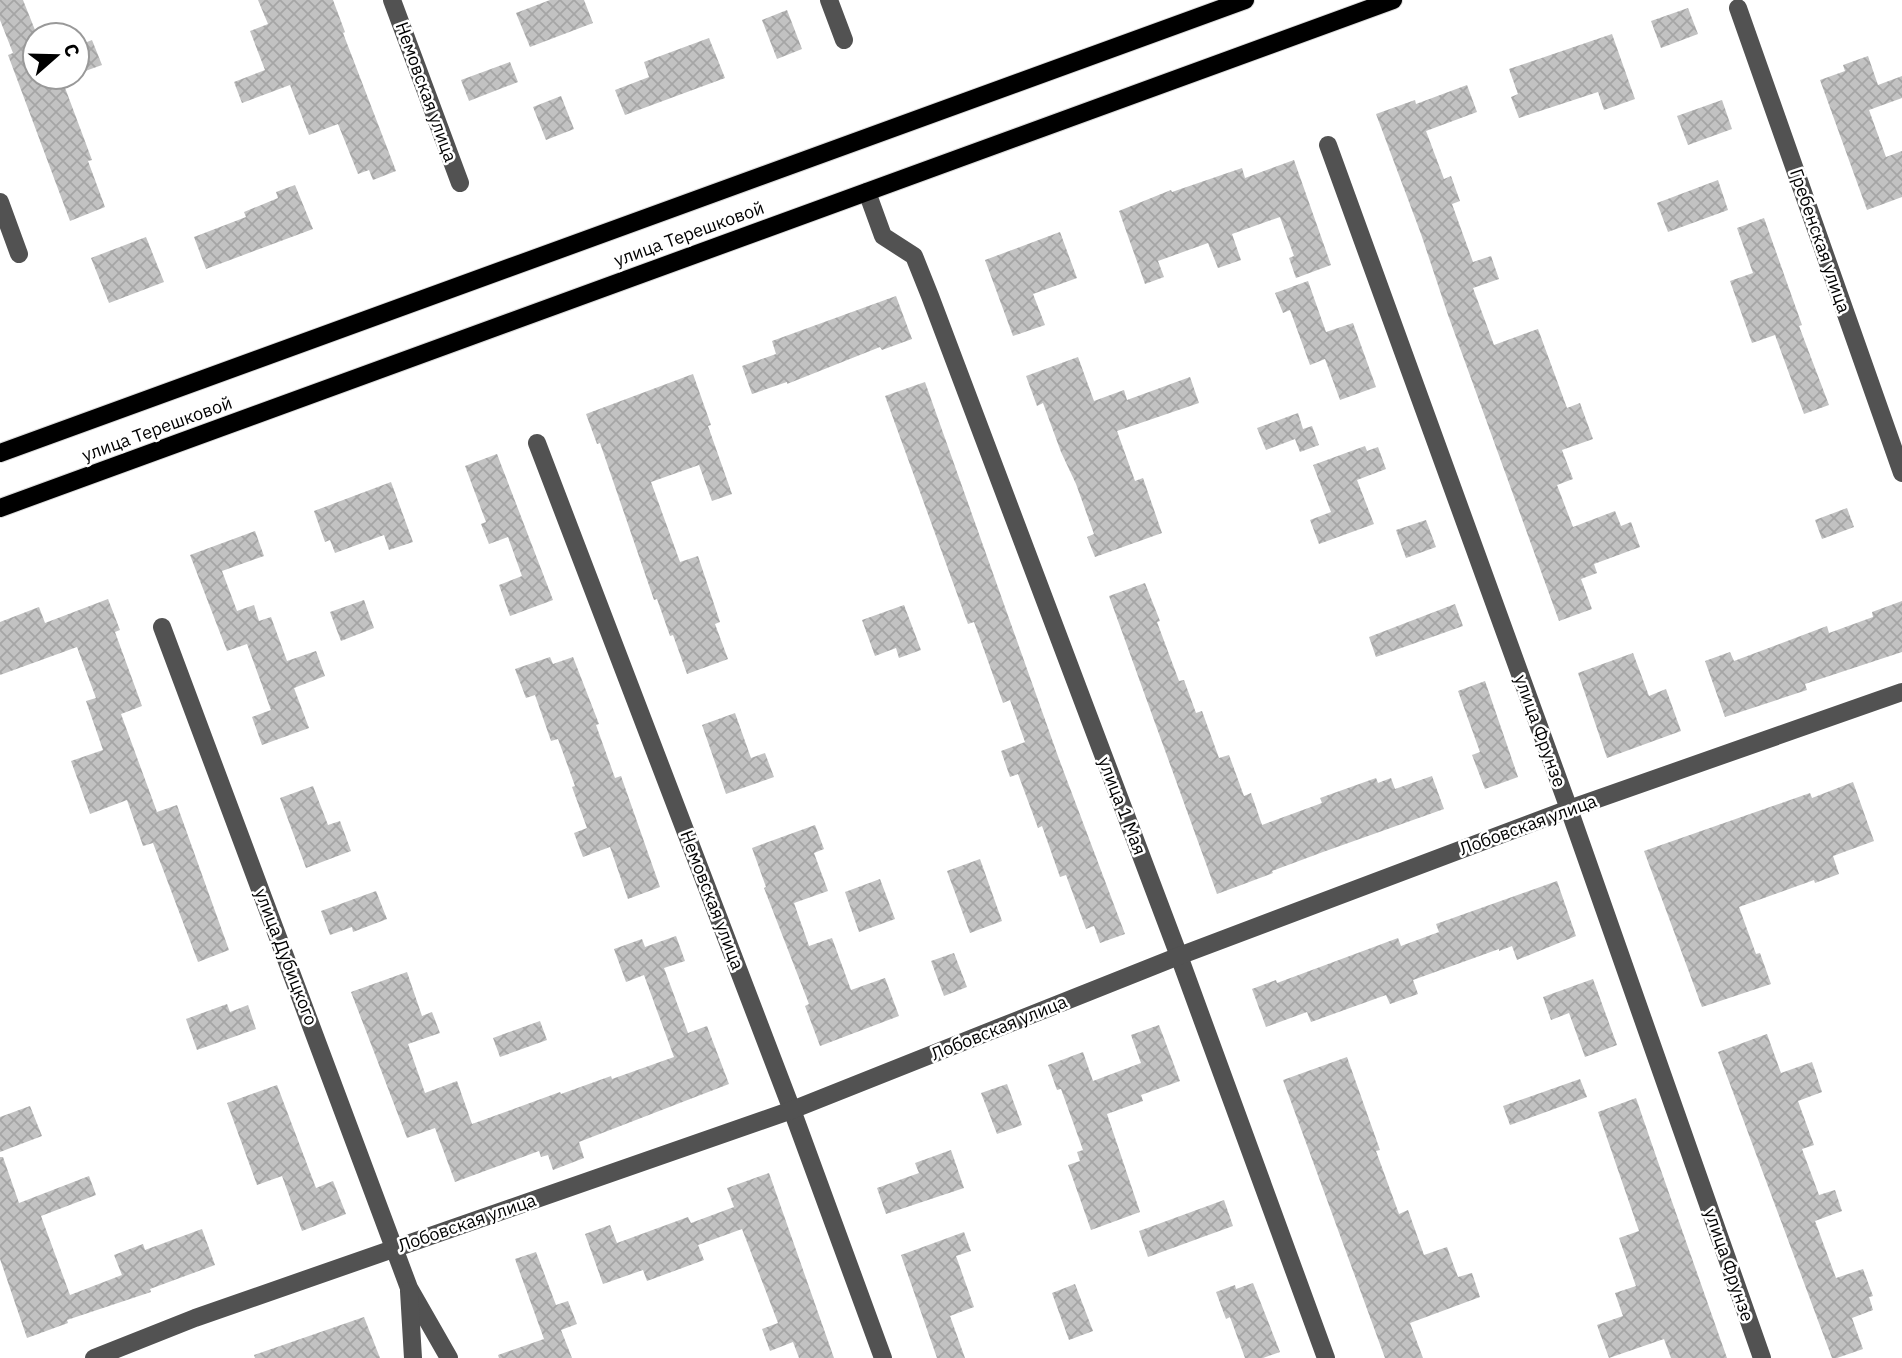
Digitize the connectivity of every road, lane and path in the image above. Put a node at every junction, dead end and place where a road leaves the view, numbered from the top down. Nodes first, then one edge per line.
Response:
1 (392, 0) edge
2 (829, 0) edge
3 (1245, 0) edge
4 (1393, 0) edge
5 (1738, 8) dead end
6 (844, 40) dead end
7 (1328, 145) dead end
8 (460, 183) dead end
9 (867, 192) junction
10 (0, 202) edge
11 (19, 254) dead end
12 (537, 443) dead end
13 (0, 453) edge
14 (1902, 473) edge
15 (0, 508) edge
16 (162, 627) dead end
17 (1902, 692) edge
18 (1569, 809) junction
19 (1178, 956) junction
20 (792, 1110) junction
21 (396, 1248) junction
22 (409, 1288) junction
23 (94, 1358) edge
24 (413, 1358) edge
25 (449, 1358) edge
26 (883, 1358) edge
27 (1326, 1358) edge
28 (1762, 1358) edge

1 - 8 street, Немовская улица
2 - 6 street
3 - 13 main road, улица Терешковой
4 - 9 main road, улица Терешковой
5 - 14 street, Гребенская улица
7 - 18 street, улица Фрунзе
9 - 15 main road, улица Терешковой
9 - 19 street, улица 1 Мая
10 - 11 street
12 - 20 street, Немовская улица
16 - 21 street, улица Дубицкого
17 - 18 street, Лобовская улица
18 - 19 street, Лобовская улица
18 - 28 street, улица Фрунзе
19 - 20 street, Лобовская улица
19 - 27 street, улица 1 Мая
20 - 21 street, Лобовская улица
20 - 26 street, Немовская улица
21 - 22 street, улица Дубицкого
21 - 23 street, Лобовская улица
22 - 24 street, улица Дубицкого
22 - 25 street, улица Дубицкого

